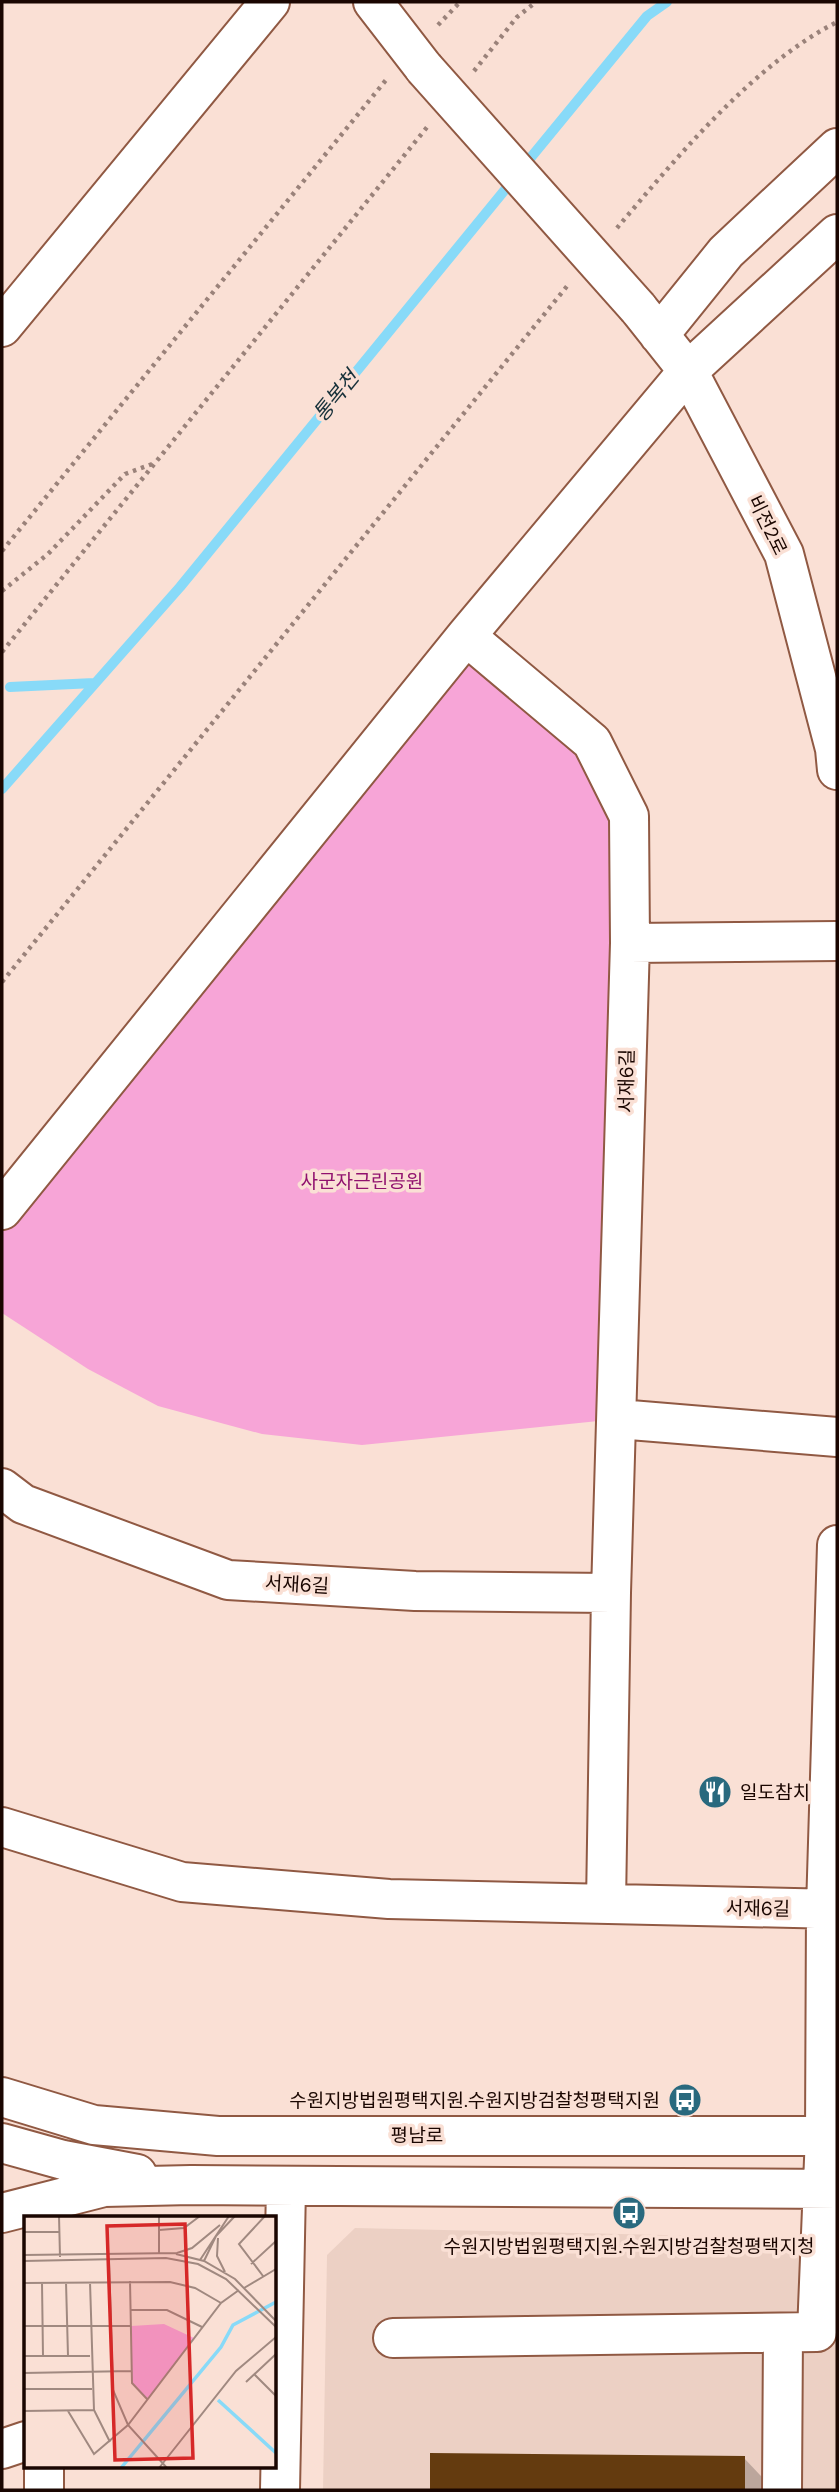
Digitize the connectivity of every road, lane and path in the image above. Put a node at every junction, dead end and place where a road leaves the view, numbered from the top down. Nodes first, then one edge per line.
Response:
1 (270, 2) edge
2 (373, 2) edge
3 (460, 2) edge
4 (536, 2) edge
5 (837, 22) edge
6 (419, 60) junction
7 (473, 72) dead end
8 (437, 115) dead end
9 (837, 148) edge
10 (612, 234) dead end
11 (837, 234) edge
12 (577, 275) dead end
13 (648, 321) junction
14 (2, 327) edge
15 (688, 371) junction
16 (155, 463) junction
17 (2, 551) edge
18 (2, 592) edge
19 (466, 636) junction
20 (2, 652) edge
21 (837, 769) edge
22 (837, 941) edge
23 (630, 943) junction
24 (2, 982) edge
25 (2, 1210) edge
26 (618, 1419) junction
27 (837, 1432) edge
28 (837, 1437) edge
29 (837, 1454) edge
30 (2, 1488) edge
31 (837, 1545) edge
32 (611, 1592) junction
33 (2, 1826) edge
34 (606, 1904) junction
35 (832, 1909) edge
36 (2, 2097) edge
37 (831, 2135) edge
38 (2, 2143) edge
39 (191, 2185) junction
40 (286, 2187) junction
41 (830, 2189) edge
42 (2, 2213) edge
43 (813, 2332) edge
44 (393, 2338) dead end
45 (277, 2439) edge
46 (24, 2442) edge
47 (2, 2449) edge
48 (44, 2468) edge
49 (44, 2490) edge
50 (280, 2490) edge
51 (782, 2490) edge

1 - 14 street
2 - 6 street
3 - 6 path
4 - 7 path
5 - 10 path
6 - 13 street, 비전2로, bridge
6 - 17 path
8 - 16 path
9 - 13 street
11 - 15 street
12 - 24 path
13 - 15 street, 비전2로
15 - 19 street
15 - 21 street, 비전2로
16 - 18 path
16 - 20 path
19 - 23 street, 서재6길
19 - 25 street
22 - 23 street
23 - 26 street, 서재6길
26 - 28 street
26 - 32 street, 서재6길
27 - 28 street
28 - 29 street
30 - 32 street, 서재6길
31 - 35 street
32 - 34 street, 서재6길
33 - 34 street, 서재6길
34 - 35 street, 서재6길
35 - 37 street
36 - 37 street, 평남로
37 - 41 street
38 - 39 street
39 - 40 street
39 - 42 street
40 - 41 street
40 - 45 street
41 - 43 street
43 - 44 street
43 - 51 street
45 - 50 street
46 - 47 street
48 - 49 street

